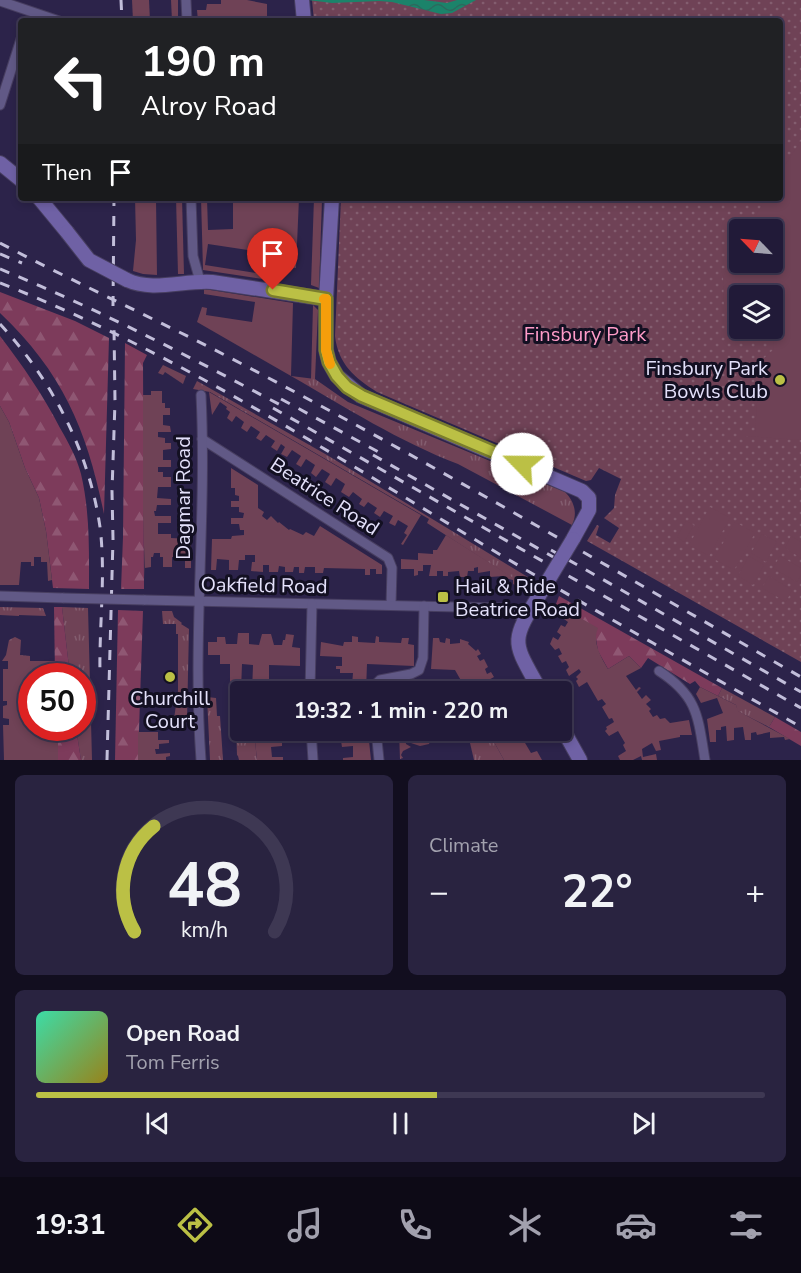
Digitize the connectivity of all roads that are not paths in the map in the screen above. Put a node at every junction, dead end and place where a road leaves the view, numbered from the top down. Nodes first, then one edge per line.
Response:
1 (186, 0) edge
2 (302, 0) edge
3 (0, 1) edge
4 (30, 11) junction
5 (28, 18) edge
6 (50, 18) edge
7 (187, 18) edge
8 (304, 18) edge
9 (18, 48) edge
10 (0, 105) edge
11 (0, 163) edge
12 (18, 176) edge
13 (41, 201) edge
14 (191, 201) edge
15 (332, 201) edge
16 (200, 281) junction
17 (326, 299) junction
18 (201, 395) dead end
19 (202, 439) junction
20 (0, 596) edge
21 (200, 601) junction
22 (312, 604) junction
23 (391, 605) junction
24 (423, 606) junction
25 (524, 619) junction
26 (659, 671) dead end
27 (310, 681) edge
28 (379, 681) edge
29 (536, 681) edge
30 (312, 741) edge
31 (377, 741) edge
32 (569, 741) edge
33 (201, 760) edge
34 (313, 760) edge
35 (379, 760) edge
36 (580, 760) edge
37 (705, 760) edge

1 - 7 street
2 - 8 main road
3 - 4 street
4 - 5 street
4 - 6 street
9 - 10 street
11 - 12 main road
13 - 16 main road, bridge
14 - 16 street
15 - 17 main road
16 - 17 main road
17 - 25 main road, bridge
18 - 19 street, Dagmar Road
19 - 21 street, Dagmar Road
19 - 23 street, Beatrice Road
20 - 21 street, Oakfield Road, bridge
21 - 22 street, Oakfield Road
21 - 33 street, Dagmar Road
22 - 23 street, Oakfield Road
22 - 27 street
23 - 24 street, Oakfield Road
24 - 25 street, Oakfield Road
24 - 28 street
25 - 29 main road
26 - 37 street
30 - 34 street
31 - 35 street
32 - 36 main road

